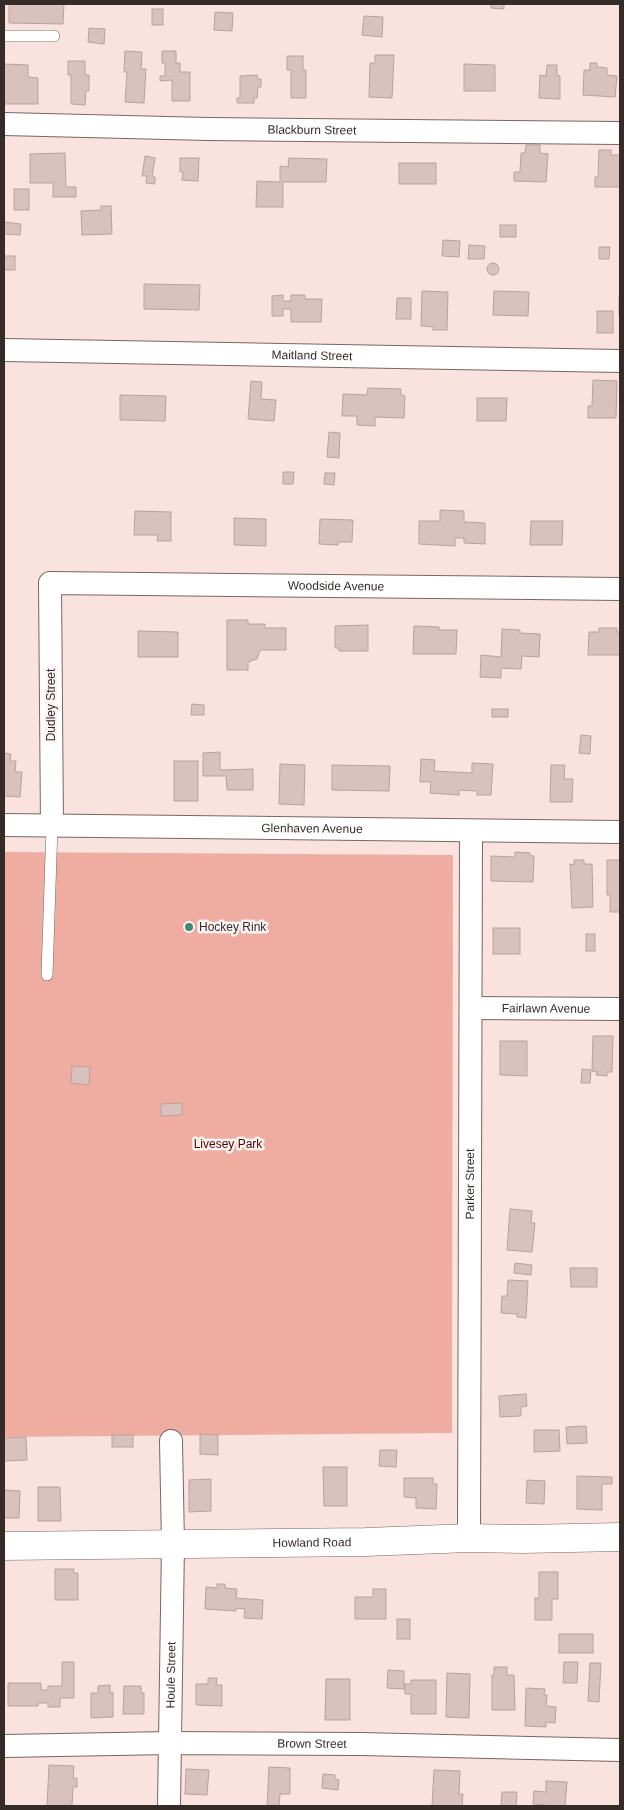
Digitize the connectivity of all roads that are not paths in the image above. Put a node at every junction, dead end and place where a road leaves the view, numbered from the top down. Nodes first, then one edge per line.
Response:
1 (4, 36) edge
2 (54, 36) dead end
3 (4, 124) edge
4 (620, 133) edge
5 (4, 350) edge
6 (620, 361) edge
7 (50, 584) joint
8 (620, 589) edge
9 (4, 825) edge
10 (52, 826) junction
11 (471, 831) junction
12 (620, 832) edge
13 (47, 975) dead end
14 (471, 1008) junction
15 (620, 1008) edge
16 (171, 1442) dead end
17 (620, 1537) edge
18 (469, 1538) junction
19 (172, 1544) junction
20 (4, 1546) edge
21 (170, 1744) junction
22 (4, 1746) edge
23 (620, 1750) edge
24 (169, 1806) edge

1 - 2 lane
3 - 4 street, Blackburn Street
5 - 6 street, Maitland Street
7 - 8 street, Woodside Avenue
7 - 10 street, Dudley Street
9 - 10 street, Glenhaven Avenue
10 - 11 street, Glenhaven Avenue
10 - 13 lane
11 - 12 street, Glenhaven Avenue
11 - 14 street, Parker Street
14 - 15 street, Fairlawn Avenue
14 - 18 street, Parker Street
16 - 19 street, Houle Street
17 - 18 main road, Howland Road
18 - 19 main road, Howland Road
19 - 20 main road, Howland Road
19 - 21 street, Houle Street
21 - 22 street, Brown Street
21 - 23 street, Brown Street
21 - 24 street, Houle Street

